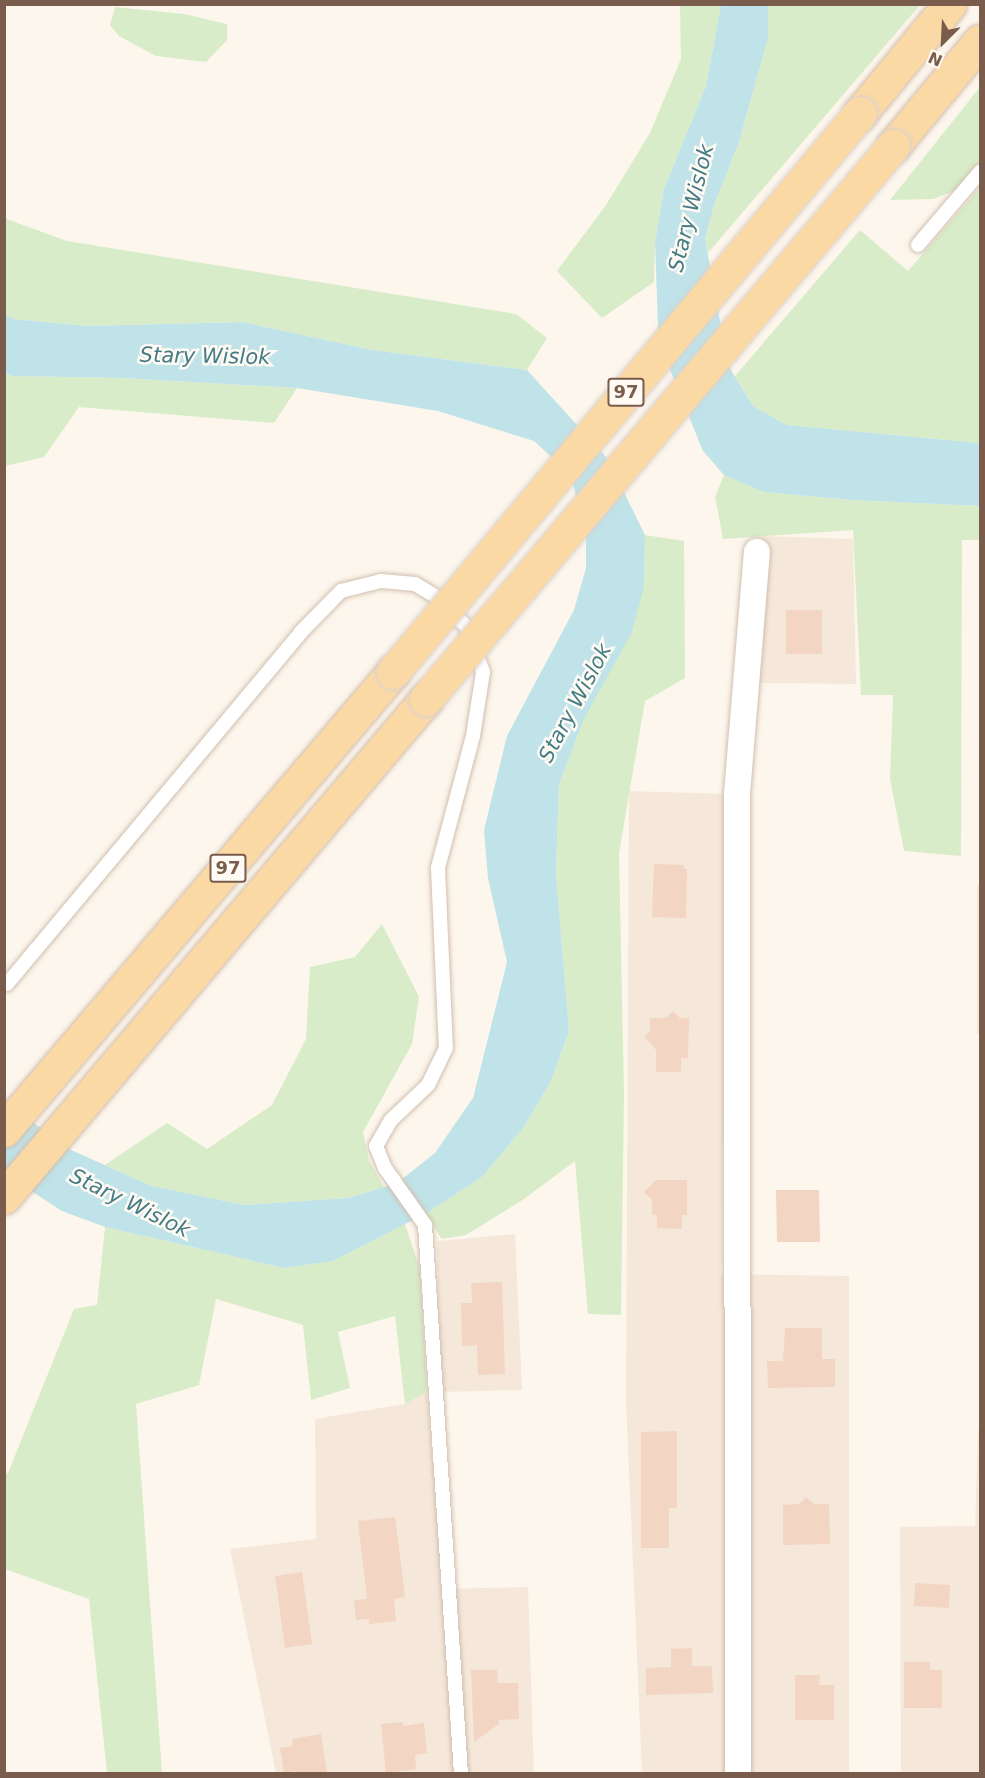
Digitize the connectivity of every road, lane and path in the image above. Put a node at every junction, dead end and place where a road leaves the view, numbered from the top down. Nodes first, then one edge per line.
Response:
1 (950, 4) edge
2 (981, 41) edge
3 (981, 172) edge
4 (918, 245) dead end
5 (757, 552) dead end
6 (7, 984) dead end
7 (4, 1130) edge
8 (4, 1197) edge
9 (461, 1773) edge
10 (738, 1773) edge

1 - 7 main road, 97, bridge
2 - 8 main road, 97, bridge
3 - 4 lane
5 - 10 street
6 - 9 lane

